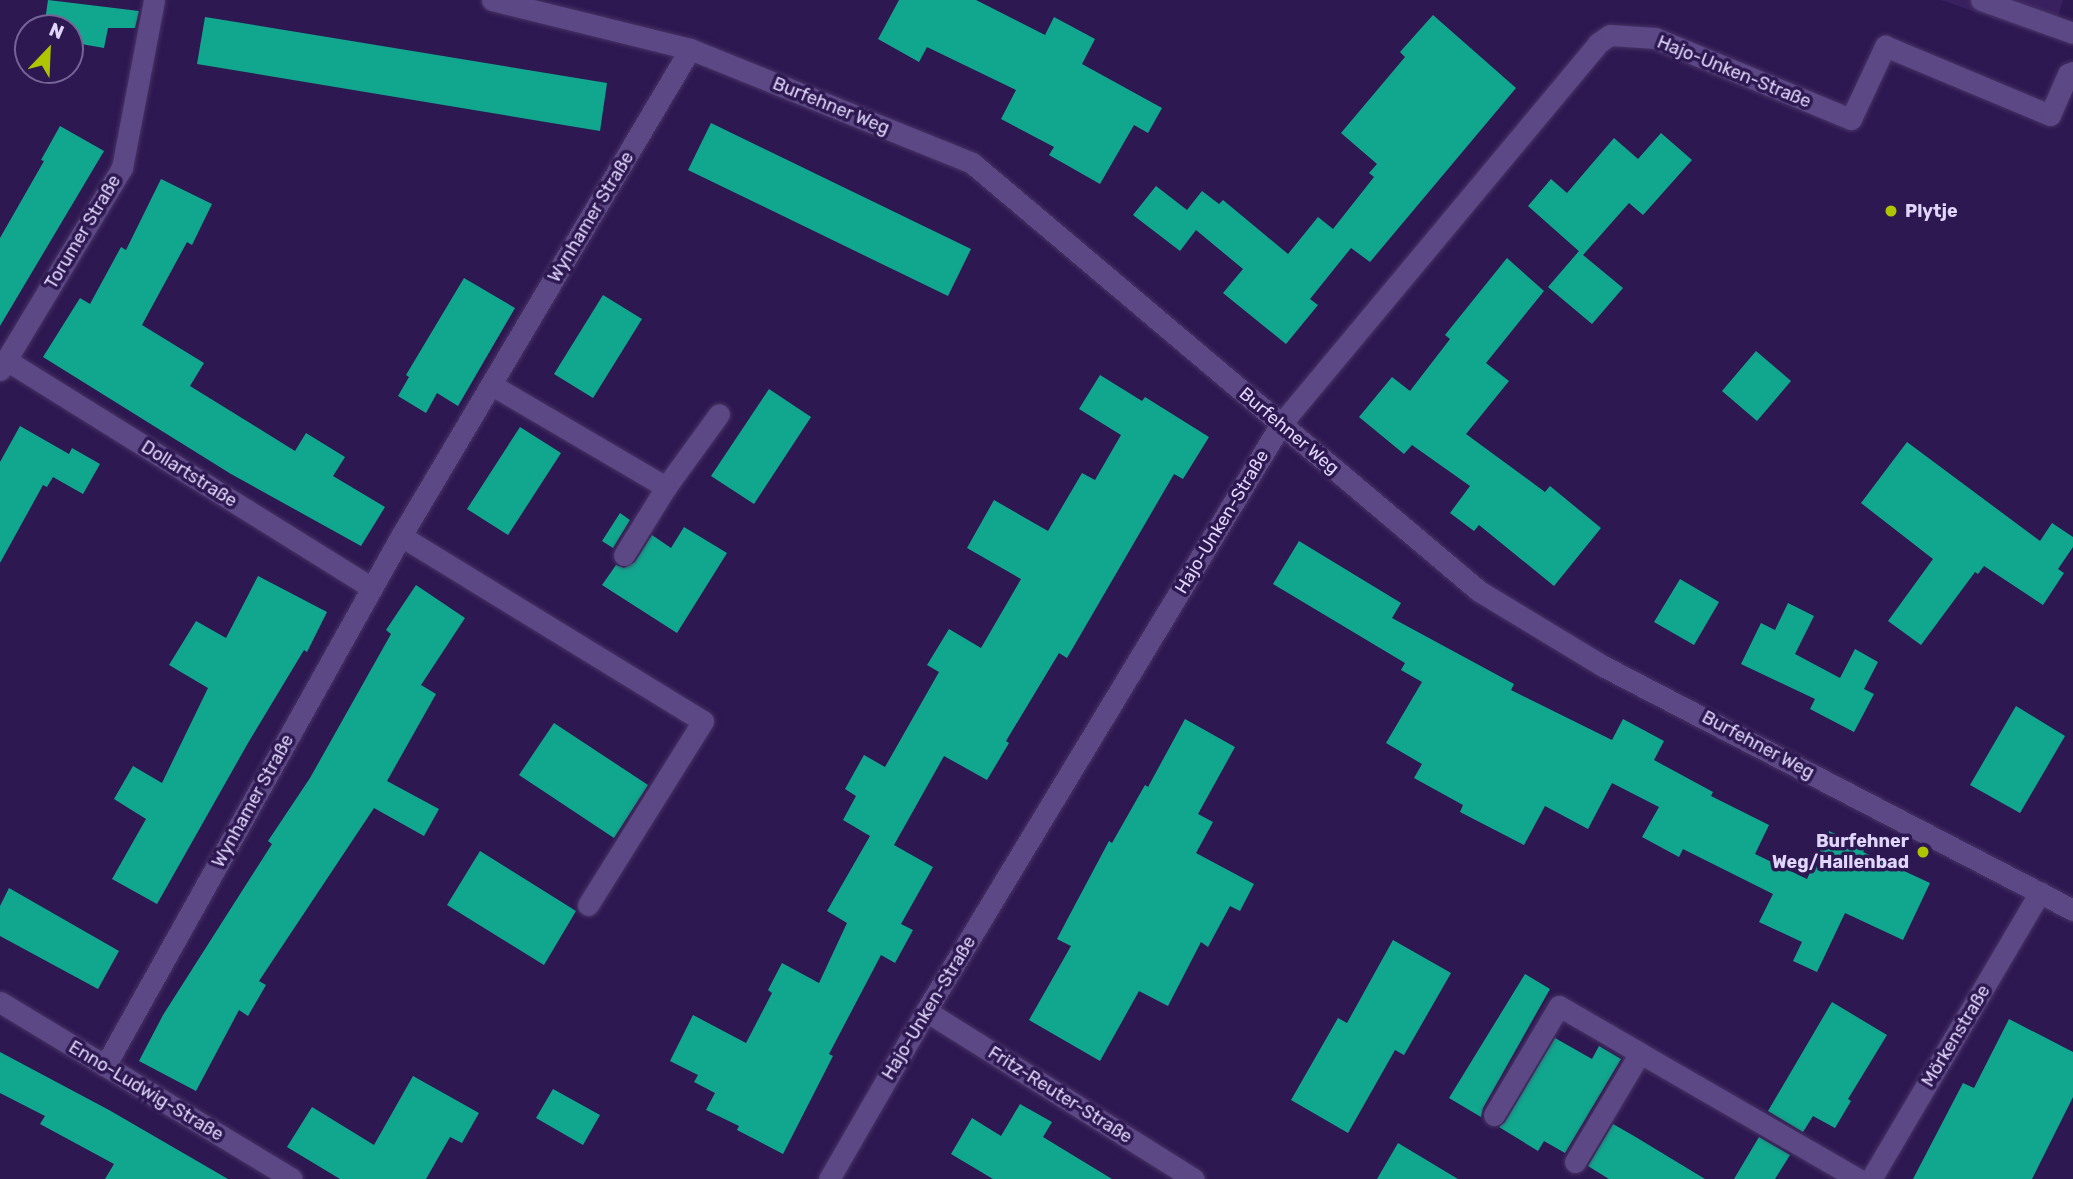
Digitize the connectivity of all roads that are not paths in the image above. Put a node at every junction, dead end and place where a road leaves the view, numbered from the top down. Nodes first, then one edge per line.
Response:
1 (155, 0) edge
2 (492, 0) edge
3 (1981, 0) edge
4 (2073, 33) edge
5 (690, 49) junction
6 (2071, 69) edge
7 (3, 365) edge
8 (492, 385) junction
9 (719, 414) dead end
10 (1281, 424) junction
11 (666, 487) junction
12 (401, 536) junction
13 (624, 555) dead end
14 (372, 588) junction
15 (2040, 892) junction
16 (588, 905) dead end
17 (2073, 910) edge
18 (0, 1002) edge
19 (926, 1011) junction
20 (1640, 1053) junction
21 (105, 1066) junction
22 (1494, 1115) dead end
23 (1575, 1162) dead end
24 (292, 1179) edge
25 (829, 1179) edge
26 (1194, 1179) edge
27 (1858, 1179) edge
28 (1871, 1179) edge

1 - 7 street, Torumer Straße
2 - 5 street, Burfehner Weg
3 - 4 street
5 - 8 street, Wynhamer Straße
5 - 10 street, Burfehner Weg
6 - 10 street, Hajo-Unken-Straße
7 - 14 street, Dollartstraße
8 - 11 street
8 - 12 street, Wynhamer Straße
9 - 11 street
10 - 15 street, Burfehner Weg
10 - 19 street, Hajo-Unken-Straße
11 - 13 street
12 - 14 street, Wynhamer Straße
12 - 16 street
14 - 21 street, Wynhamer Straße
15 - 17 street, Burfehner Weg
15 - 28 street, Mörkenstraße
18 - 21 street, Enno-Ludwig-Straße
19 - 25 street, Hajo-Unken-Straße
19 - 26 street, Fritz-Reuter-Straße
20 - 22 street
20 - 23 street
20 - 27 street
21 - 24 street, Enno-Ludwig-Straße

